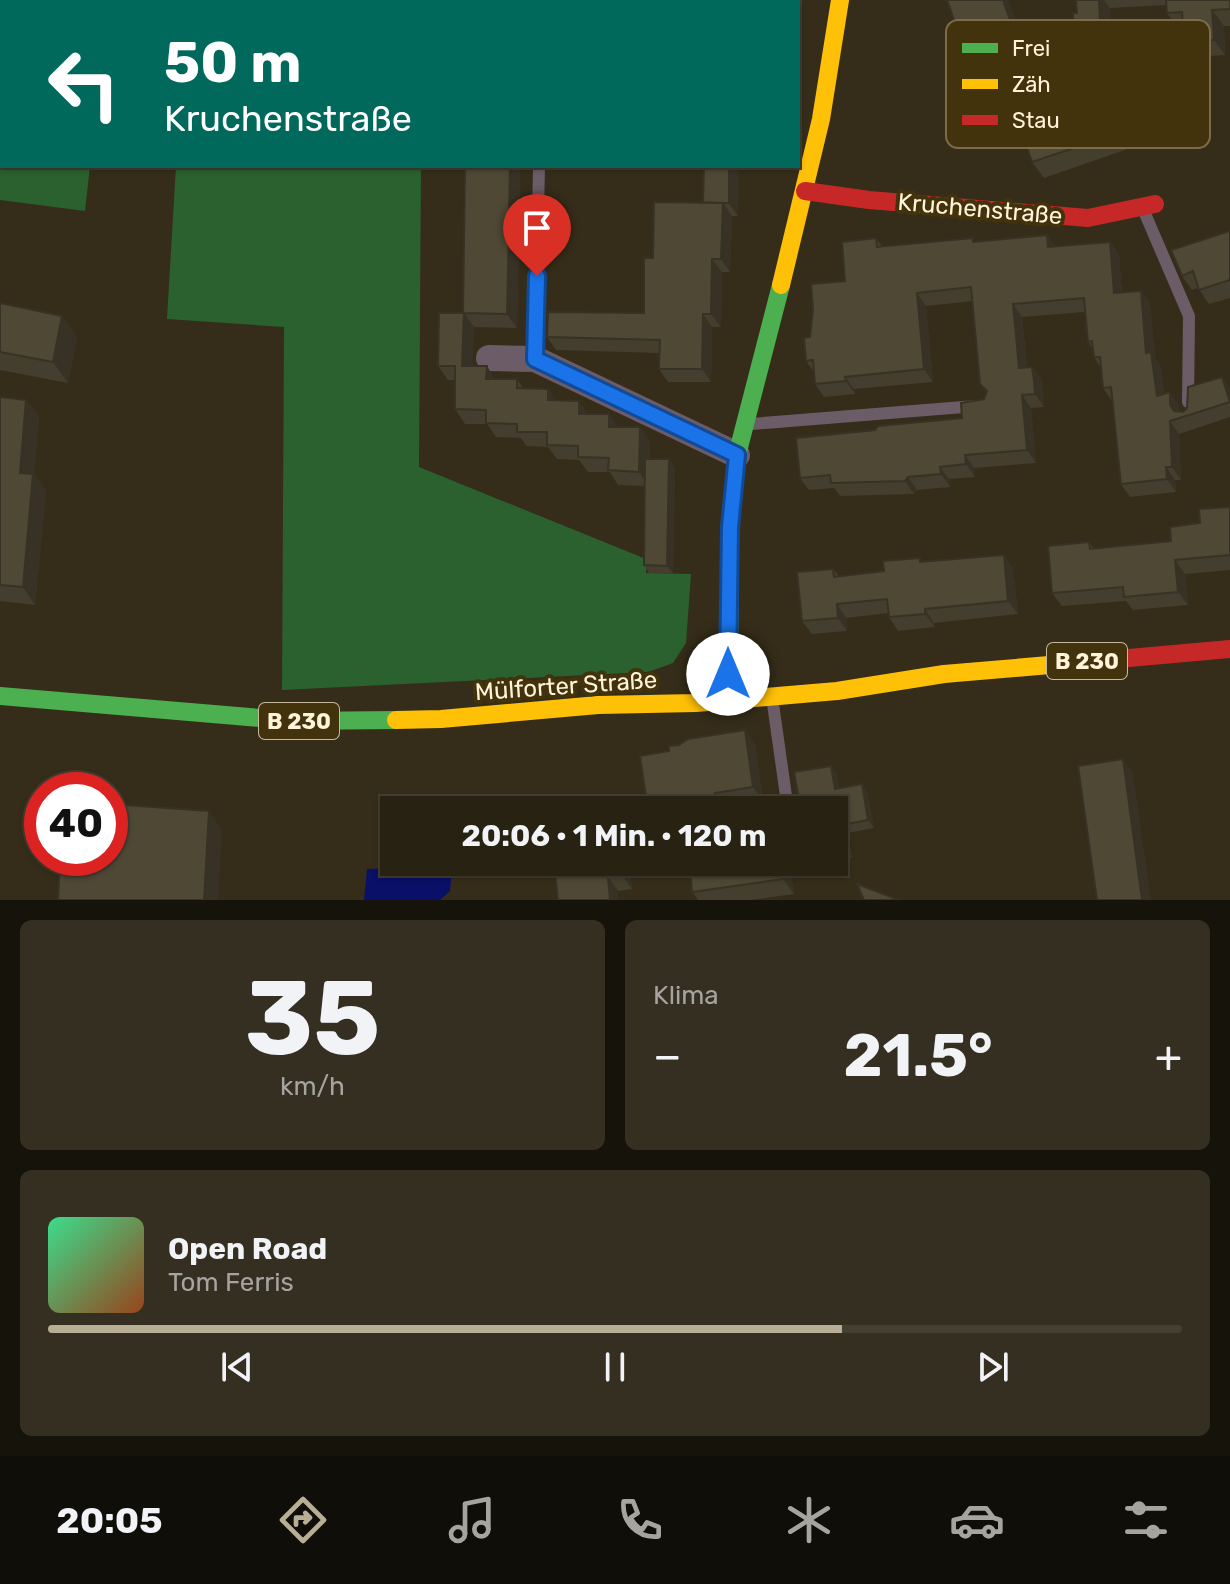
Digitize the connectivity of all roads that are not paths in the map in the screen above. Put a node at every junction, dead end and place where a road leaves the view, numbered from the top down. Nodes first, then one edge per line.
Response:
1 (840, 0) edge
2 (809, 114) edge
3 (539, 168) edge
4 (805, 191) junction
5 (1149, 205) joint
6 (489, 358) dead end
7 (535, 359) junction
8 (987, 405) edge
9 (1188, 417) edge
10 (744, 425) junction
11 (737, 455) junction
12 (1230, 649) edge
13 (0, 696) edge
14 (773, 696) junction
15 (729, 700) junction
16 (786, 796) edge

1 - 2 main road
2 - 4 main road
3 - 7 lane
4 - 5 main road, Kruchenstraße
4 - 10 main road
5 - 9 lane
6 - 7 street
7 - 11 street
8 - 10 lane
10 - 11 main road
11 - 15 main road
12 - 14 main road, Mülforter Straße / B 230
13 - 15 main road, Mülforter Straße / B 230
14 - 15 main road, Mülforter Straße / B 230
14 - 16 lane

